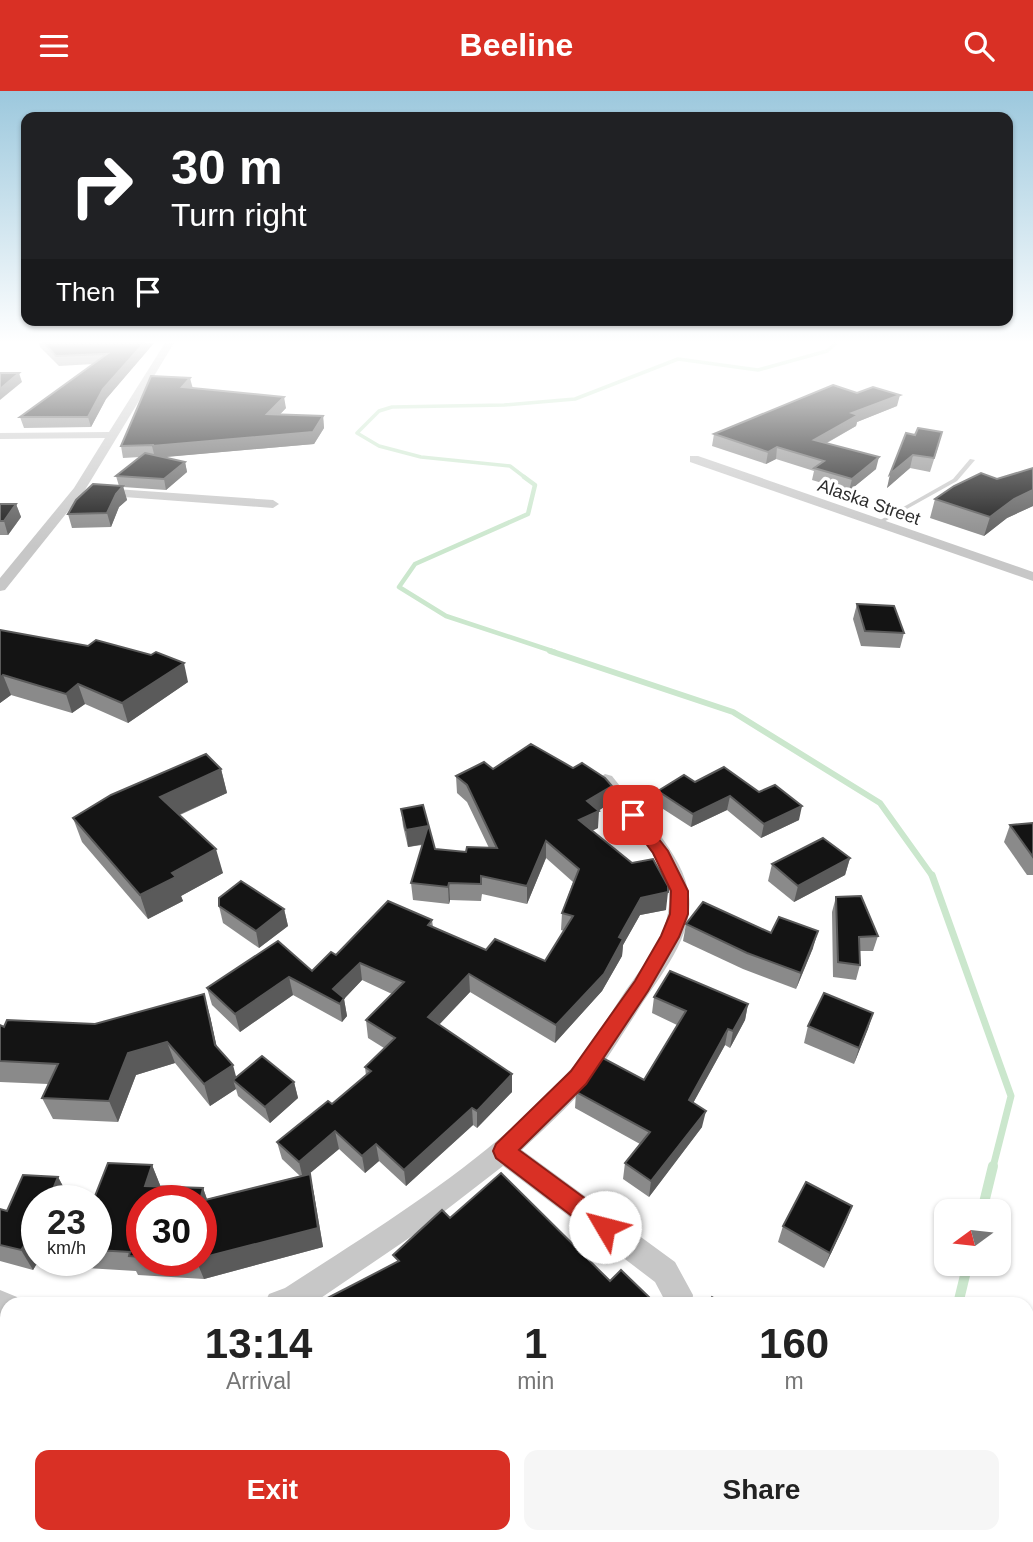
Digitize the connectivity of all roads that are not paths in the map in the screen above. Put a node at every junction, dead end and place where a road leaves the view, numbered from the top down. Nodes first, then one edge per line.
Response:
1 (130, 411) edge
2 (115, 435) junction
3 (0, 436) edge
4 (694, 459) dead end
5 (972, 460) dead end
6 (79, 490) junction
7 (272, 504) dead end
8 (878, 523) junction
9 (1033, 577) edge
10 (0, 587) edge
11 (605, 780) edge
12 (504, 1151) junction
13 (297, 1297) edge
14 (678, 1297) edge

1 - 2 street
2 - 3 street
2 - 6 street
4 - 8 street, Alaska Street
5 - 8 lane
6 - 7 street
6 - 10 street
8 - 9 street, Alaska Street
11 - 12 street
12 - 13 street
12 - 14 street

